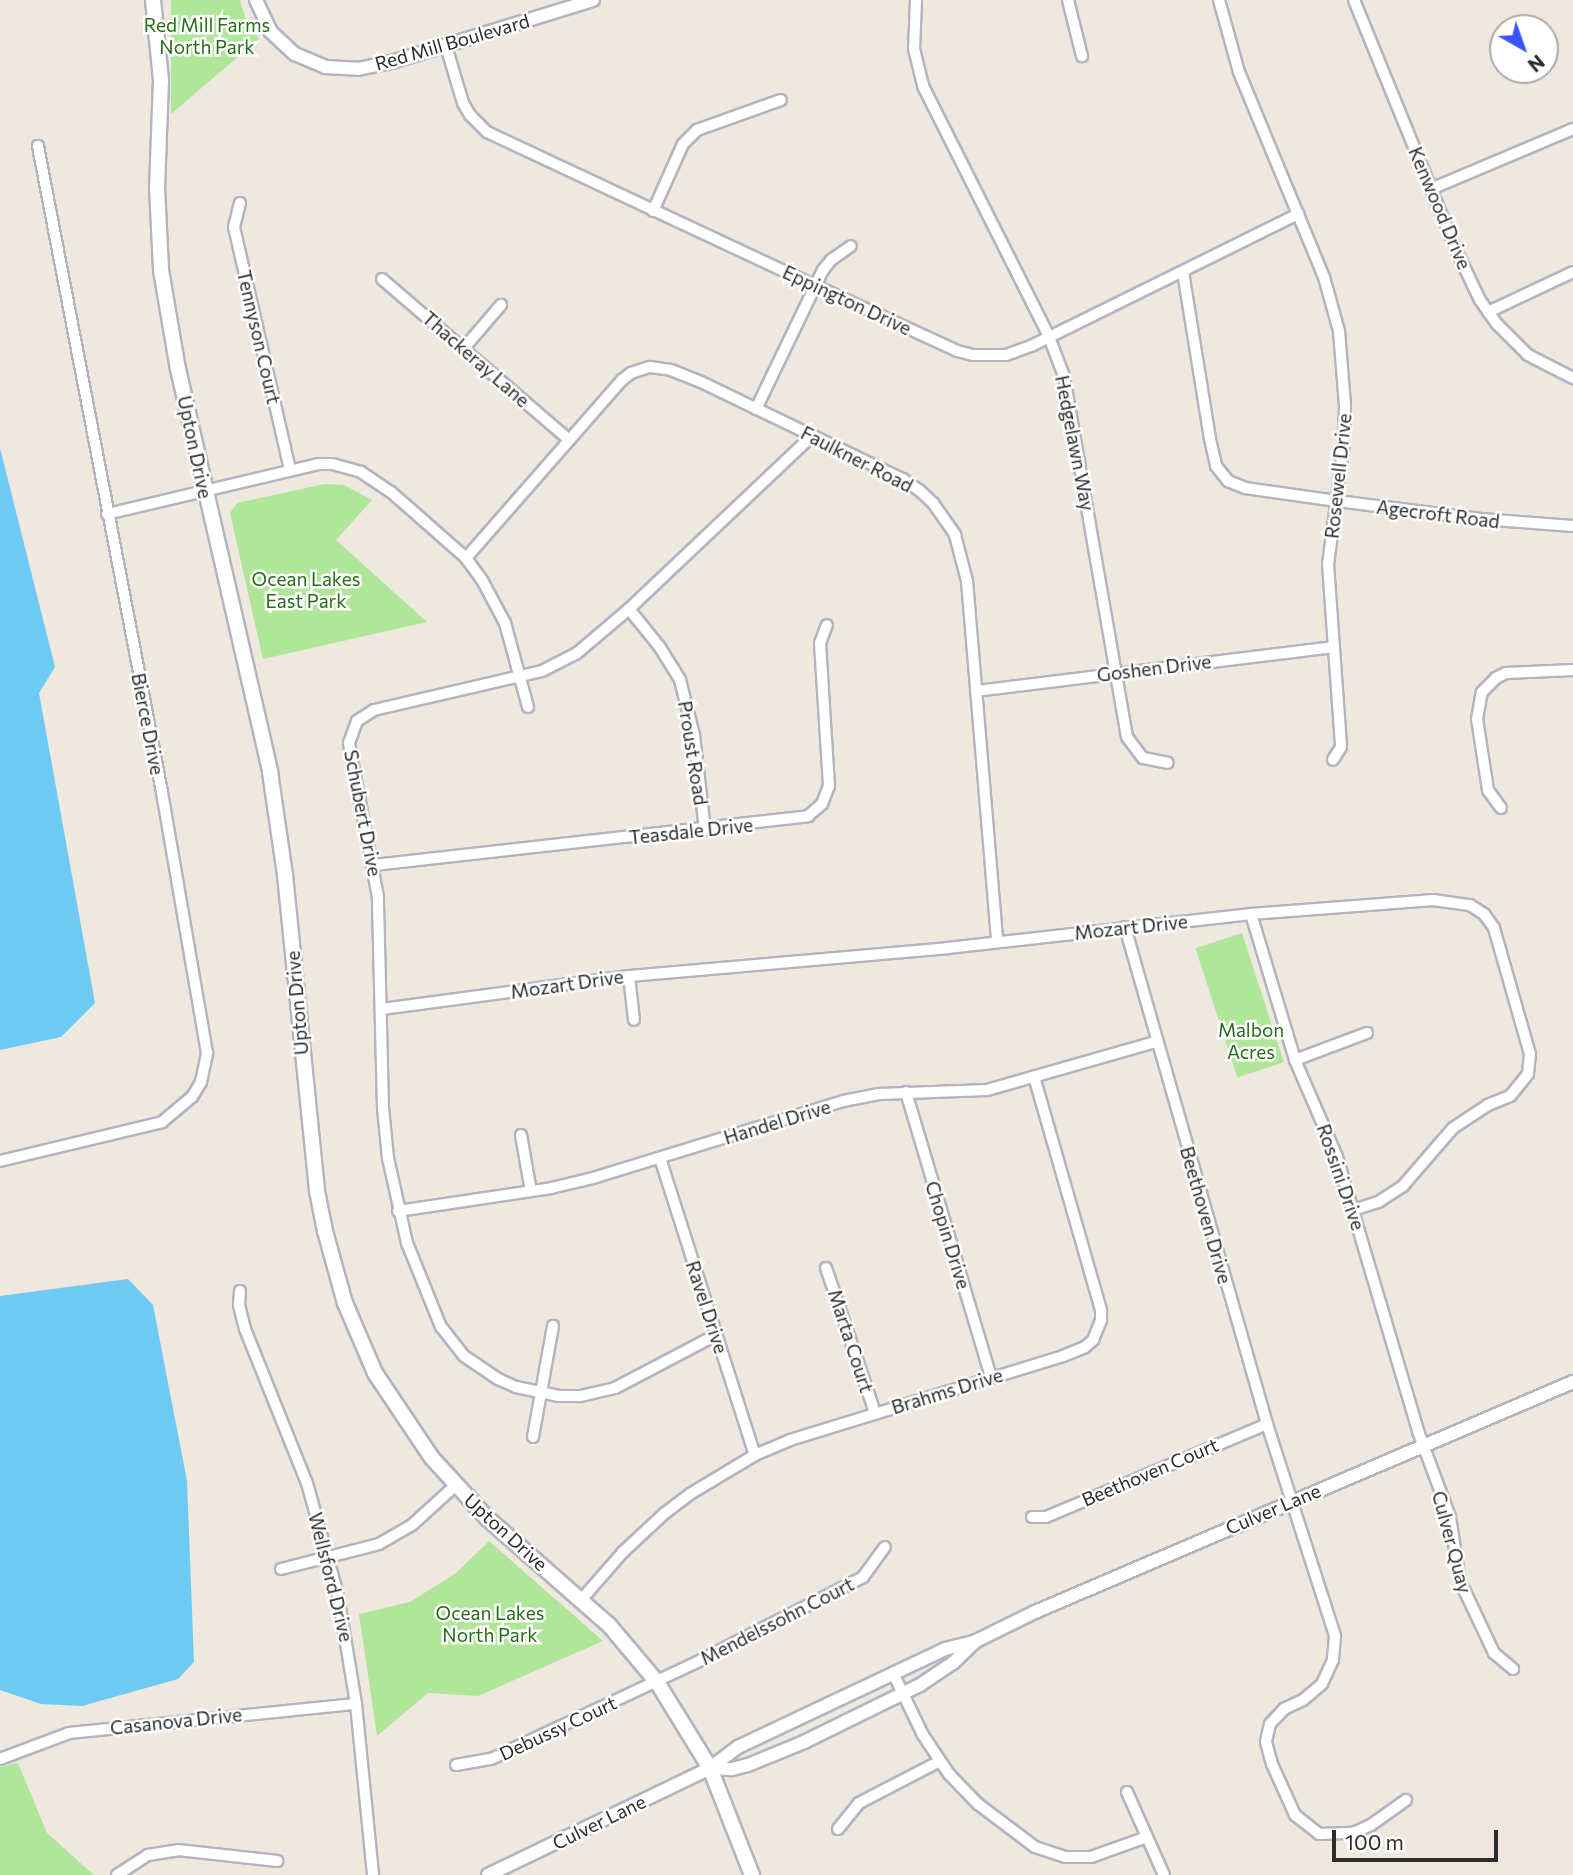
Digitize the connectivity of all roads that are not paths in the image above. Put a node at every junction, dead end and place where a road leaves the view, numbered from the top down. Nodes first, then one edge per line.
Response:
1 (153, 0) edge
2 (256, 0) edge
3 (593, 0) edge
4 (916, 0) edge
5 (1068, 0) edge
6 (1219, 0) edge
7 (1354, 0) edge
8 (446, 46) junction
9 (1082, 56) dead end
10 (781, 100) dead end
11 (1573, 130) edge
12 (38, 146) dead end
13 (1431, 189) junction
14 (240, 203) dead end
15 (653, 211) junction
16 (1298, 214) junction
17 (852, 246) dead end
18 (1183, 272) junction
19 (1573, 272) edge
20 (382, 279) dead end
21 (816, 286) junction
22 (501, 305) dead end
23 (1488, 312) junction
24 (1049, 338) junction
25 (464, 348) junction
26 (1573, 378) edge
27 (756, 409) junction
28 (813, 435) junction
29 (569, 440) junction
30 (290, 470) junction
31 (204, 490) junction
32 (1337, 501) junction
33 (107, 514) junction
34 (1573, 526) edge
35 (466, 558) junction
36 (629, 609) junction
37 (827, 625) dead end
38 (1333, 647) junction
39 (1573, 670) edge
40 (1115, 673) junction
41 (520, 677) junction
42 (976, 691) junction
43 (528, 707) dead end
44 (1333, 760) dead end
45 (1168, 764) dead end
46 (1501, 808) dead end
47 (705, 830) junction
48 (373, 865) junction
49 (1251, 914) junction
50 (1125, 927) junction
51 (997, 942) junction
52 (629, 976) junction
53 (382, 1009) junction
54 (634, 1020) dead end
55 (1367, 1033) dead end
56 (1156, 1042) junction
57 (1295, 1060) junction
58 (1034, 1076) junction
59 (906, 1092) junction
60 (522, 1135) dead end
61 (660, 1158) junction
62 (0, 1161) edge
63 (531, 1191) junction
64 (1353, 1210) junction
65 (398, 1211) junction
66 (827, 1268) dead end
67 (240, 1291) dead end
68 (553, 1326) dead end
69 (716, 1335) junction
70 (991, 1377) junction
71 (1573, 1382) edge
72 (541, 1394) junction
73 (875, 1413) junction
74 (1267, 1424) junction
75 (533, 1437) dead end
76 (1422, 1444) junction
77 (755, 1455) junction
78 (456, 1485) junction
79 (1290, 1502) junction
80 (1032, 1517) dead end
81 (885, 1547) dead end
82 (328, 1558) junction
83 (281, 1569) dead end
84 (582, 1599) junction
85 (976, 1641) junction
86 (1513, 1669) dead end
87 (892, 1673) junction
88 (657, 1682) junction
89 (902, 1695) junction
90 (356, 1704) junction
91 (0, 1759) edge
92 (940, 1761) junction
93 (456, 1765) dead end
94 (710, 1768) junction
95 (1127, 1792) dead end
96 (1406, 1800) dead end
97 (838, 1829) dead end
98 (1147, 1837) junction
99 (278, 1861) dead end
100 (117, 1875) edge
101 (373, 1875) edge
102 (488, 1875) edge
103 (752, 1875) edge
104 (1164, 1875) edge

1 - 31 main road, Upton Drive
2 - 8 street, Red Mill Boulevard
3 - 8 street, Red Mill Boulevard
4 - 24 street, Hedgelawn Way
5 - 9 street
6 - 16 street, Rosewell Drive
7 - 13 street, Kenwood Drive
8 - 15 street, Eppington Drive
10 - 15 street
11 - 13 street
12 - 33 street, Bierce Drive
13 - 23 street, Kenwood Drive
14 - 30 street, Tennyson Court
15 - 21 street, Eppington Drive
16 - 18 street, Eppington Drive
16 - 32 street, Rosewell Drive
17 - 21 street
18 - 24 street, Eppington Drive
18 - 32 street, Agecroft Road
19 - 23 street
20 - 25 street, Thackeray Lane
21 - 24 street, Eppington Drive
21 - 27 street
22 - 25 street
23 - 26 street, Kenwood Drive
24 - 40 street, Hedgelawn Way
25 - 29 street, Thackeray Lane
27 - 28 street, Faulkner Road
27 - 29 street, Faulkner Road
28 - 36 street, Schubert Drive
28 - 42 street, Faulkner Road
29 - 35 street, Faulkner Road
30 - 31 street
30 - 35 street
31 - 33 street
31 - 78 main road, Upton Drive
32 - 34 street, Agecroft Road
32 - 38 street, Rosewell Drive
33 - 62 street, Bierce Drive
35 - 41 street
36 - 41 street, Schubert Drive
36 - 47 street, Proust Road
37 - 47 street, Teasdale Drive
38 - 40 street, Goshen Drive
38 - 44 street, Rosewell Drive
39 - 46 street
40 - 42 street, Goshen Drive
40 - 45 street, Hedgelawn Way
41 - 43 street
41 - 48 street, Schubert Drive
42 - 51 street, Faulkner Road
47 - 48 street, Teasdale Drive
48 - 53 street, Schubert Drive
49 - 50 street, Mozart Drive
49 - 57 street, Rossini Drive
49 - 64 street, Mozart Drive
50 - 51 street, Mozart Drive
50 - 56 street, Beethoven Drive
51 - 52 street, Mozart Drive
52 - 53 street, Mozart Drive
52 - 54 street
53 - 65 street, Schubert Drive
55 - 57 street
56 - 58 street, Handel Drive
56 - 74 street, Beethoven Drive
57 - 64 street, Rossini Drive
58 - 59 street, Handel Drive
58 - 70 street, Brahms Drive
59 - 61 street, Handel Drive
59 - 70 street, Chopin Drive
60 - 63 street
61 - 63 street, Handel Drive
61 - 69 street, Ravel Drive
63 - 65 street, Handel Drive
64 - 76 street, Rossini Drive
65 - 72 street, Schubert Drive
66 - 73 street, Marta Court
67 - 82 street, Wellsford Drive
68 - 72 street
69 - 72 street, Schubert Drive
69 - 77 street, Ravel Drive
70 - 73 street, Brahms Drive
71 - 76 street, Culver Lane
72 - 75 street
73 - 77 street, Brahms Drive
74 - 79 street, Beethoven Drive
74 - 80 street, Beethoven Court
76 - 79 street, Culver Lane
76 - 86 street, Culver Quay
77 - 84 street, Brahms Drive
78 - 82 street
78 - 84 main road, Upton Drive
79 - 85 street, Culver Lane
79 - 96 street, Beethoven Drive
81 - 88 street, Mendelssohn Court
82 - 83 street
82 - 90 street, Wellsford Drive
84 - 88 main road, Upton Drive
85 - 87 street, Culver Lane
85 - 89 street, Culver Lane
87 - 89 street
87 - 94 street, Culver Lane
88 - 93 street, Debussy Court
88 - 94 main road, Upton Drive
89 - 92 street
89 - 94 street, Culver Lane
90 - 91 street, Casanova Drive
90 - 101 street, Wellsford Drive
92 - 97 street
92 - 98 street
94 - 102 street, Culver Lane
94 - 103 main road, Upton Drive
95 - 98 street
98 - 104 street
99 - 100 street

